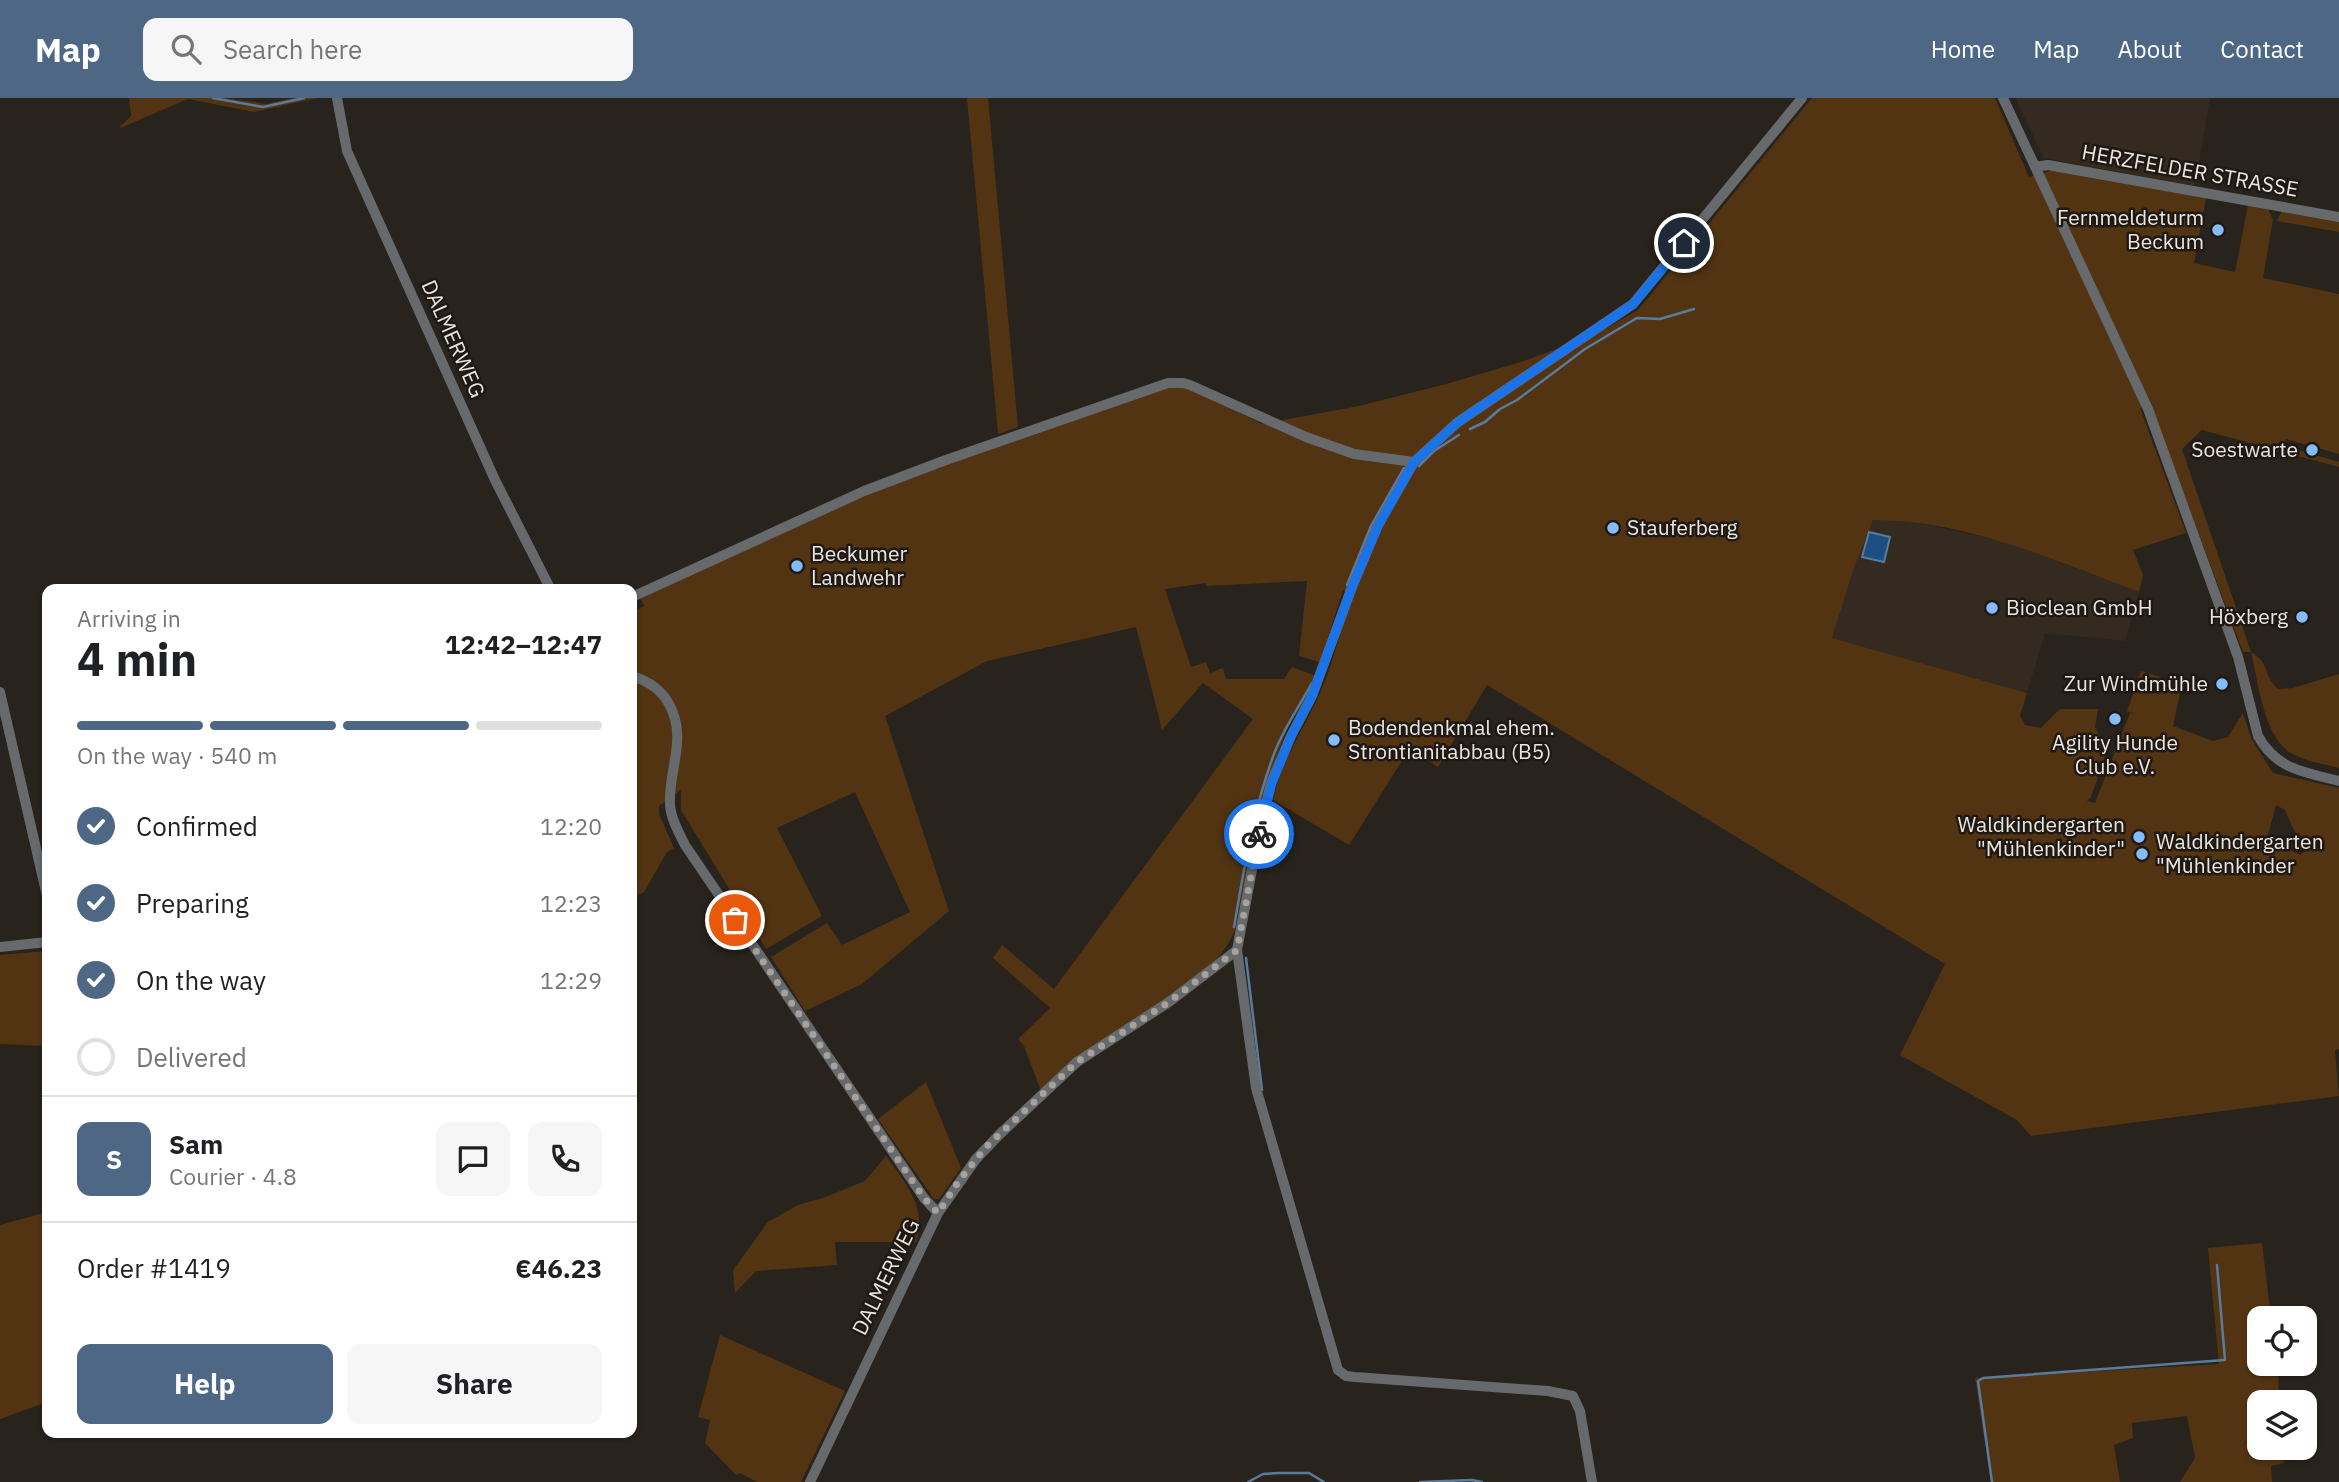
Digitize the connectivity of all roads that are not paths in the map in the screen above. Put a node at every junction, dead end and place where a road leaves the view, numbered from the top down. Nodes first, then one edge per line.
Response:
1 (337, 98) edge
2 (1802, 98) edge
3 (2003, 98) edge
4 (2035, 167) junction
5 (2339, 218) edge
6 (1414, 462) junction
7 (548, 584) edge
8 (637, 595) edge
9 (637, 678) edge
10 (0, 692) edge
11 (2339, 780) edge
12 (42, 874) edge
13 (42, 943) edge
14 (0, 947) edge
15 (1237, 950) junction
16 (938, 1213) junction
17 (810, 1482) edge
18 (1592, 1482) edge

1 - 7 street, DALMERWEG
2 - 6 street
3 - 4 street
4 - 5 street, HERZFELDER STRASSE
4 - 11 street
6 - 8 street
6 - 15 street
9 - 16 street, DALMERWEG
10 - 12 street
13 - 14 street
15 - 16 street
15 - 18 street
16 - 17 street, DALMERWEG

